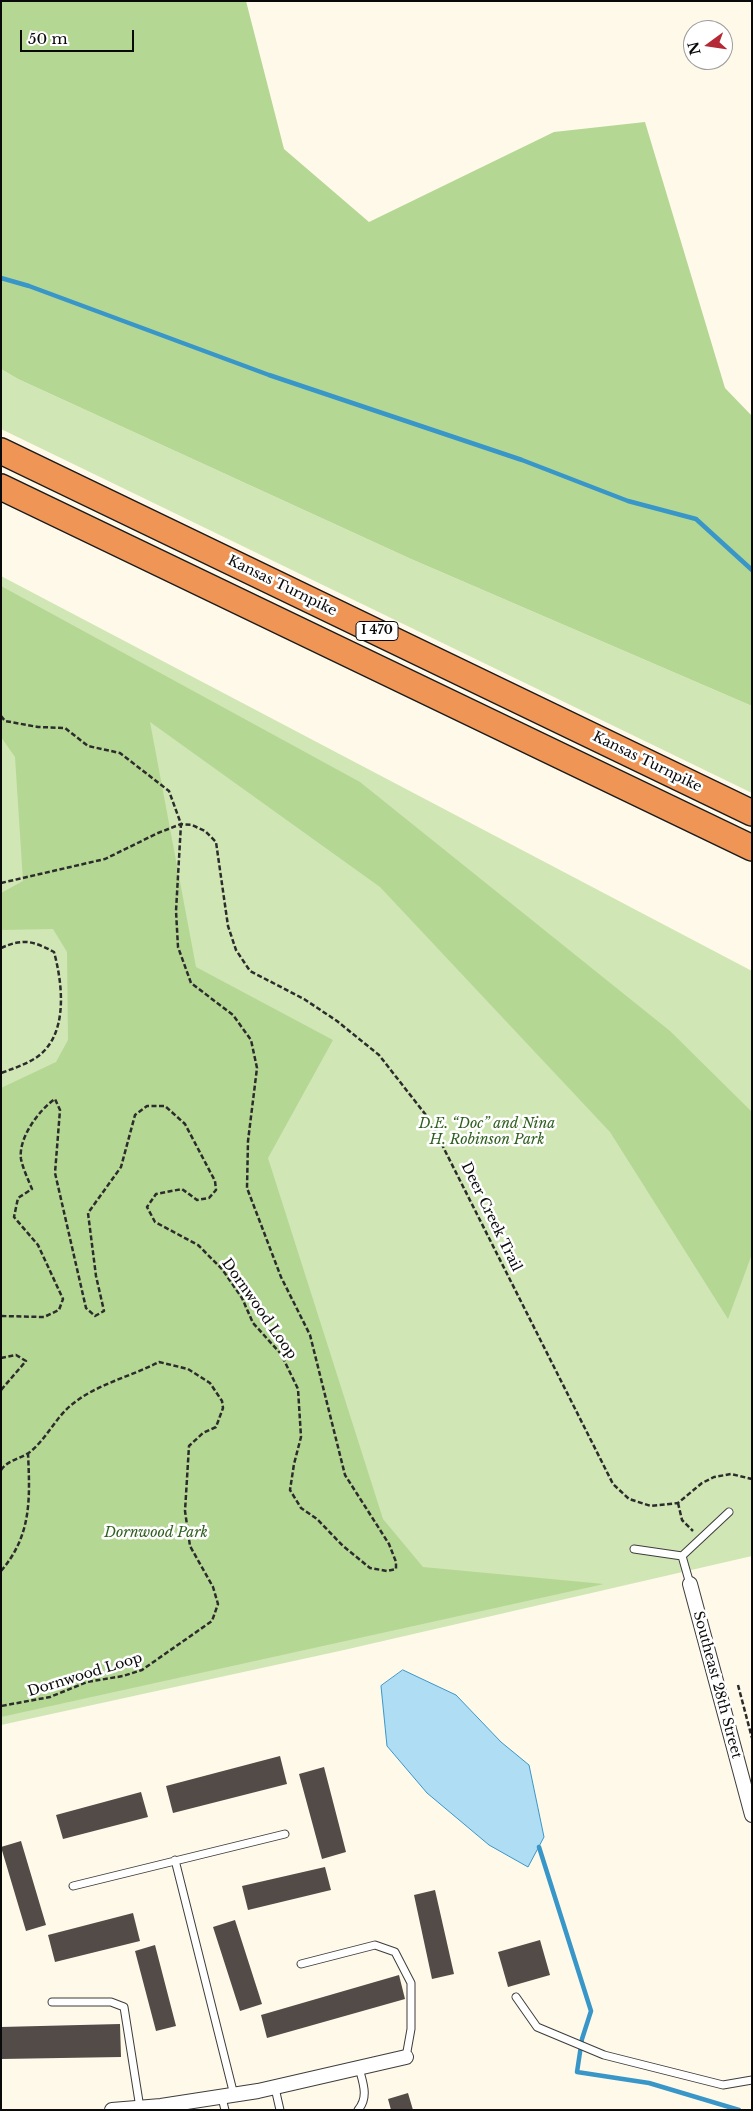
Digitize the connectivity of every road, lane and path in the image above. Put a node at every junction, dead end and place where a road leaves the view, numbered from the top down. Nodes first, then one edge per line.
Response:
1 (1, 451) edge
2 (1, 487) edge
3 (1, 716) edge
4 (752, 813) edge
5 (181, 824) junction
6 (752, 848) edge
7 (1, 883) edge
8 (1, 948) edge
9 (1, 1073) edge
10 (1, 1316) edge
11 (1, 1358) edge
12 (1, 1390) edge
13 (28, 1453) junction
14 (1, 1470) edge
15 (752, 1479) edge
16 (678, 1503) junction
17 (729, 1512) dead end
18 (700, 1539) junction
19 (634, 1548) dead end
20 (682, 1556) junction
21 (1, 1571) edge
22 (690, 1584) joint
23 (738, 1685) dead end
24 (1, 1706) edge
25 (752, 1738) edge
26 (752, 1815) edge
27 (285, 1834) dead end
28 (175, 1860) junction
29 (73, 1886) dead end
30 (301, 1964) dead end
31 (516, 1997) dead end
32 (52, 2002) dead end
33 (406, 2057) joint
34 (359, 2068) junction
35 (752, 2080) edge
36 (275, 2088) junction
37 (227, 2101) edge
38 (140, 2108) junction
39 (112, 2110) edge
40 (280, 2110) edge
41 (358, 2110) edge

1 - 4 highway, Kansas Turnpike / I 470
2 - 6 highway, I 470
3 - 5 path, Dornwood Loop
5 - 7 path
5 - 10 path, Dornwood Loop
5 - 16 path, Deer Creek Trail
8 - 9 path
11 - 12 path
13 - 14 path, Dornwood Loop
13 - 21 path
13 - 24 path, Dornwood Loop
15 - 16 path
16 - 18 path
17 - 18 lane
18 - 20 lane
19 - 20 lane
20 - 22 lane
22 - 26 street, Southeast 28th Street
23 - 25 path
27 - 28 lane
28 - 29 lane
28 - 37 lane
30 - 33 lane
31 - 35 lane
32 - 38 lane
33 - 34 street
34 - 36 street
34 - 41 lane
36 - 37 street
36 - 40 lane
37 - 38 street
38 - 39 street

